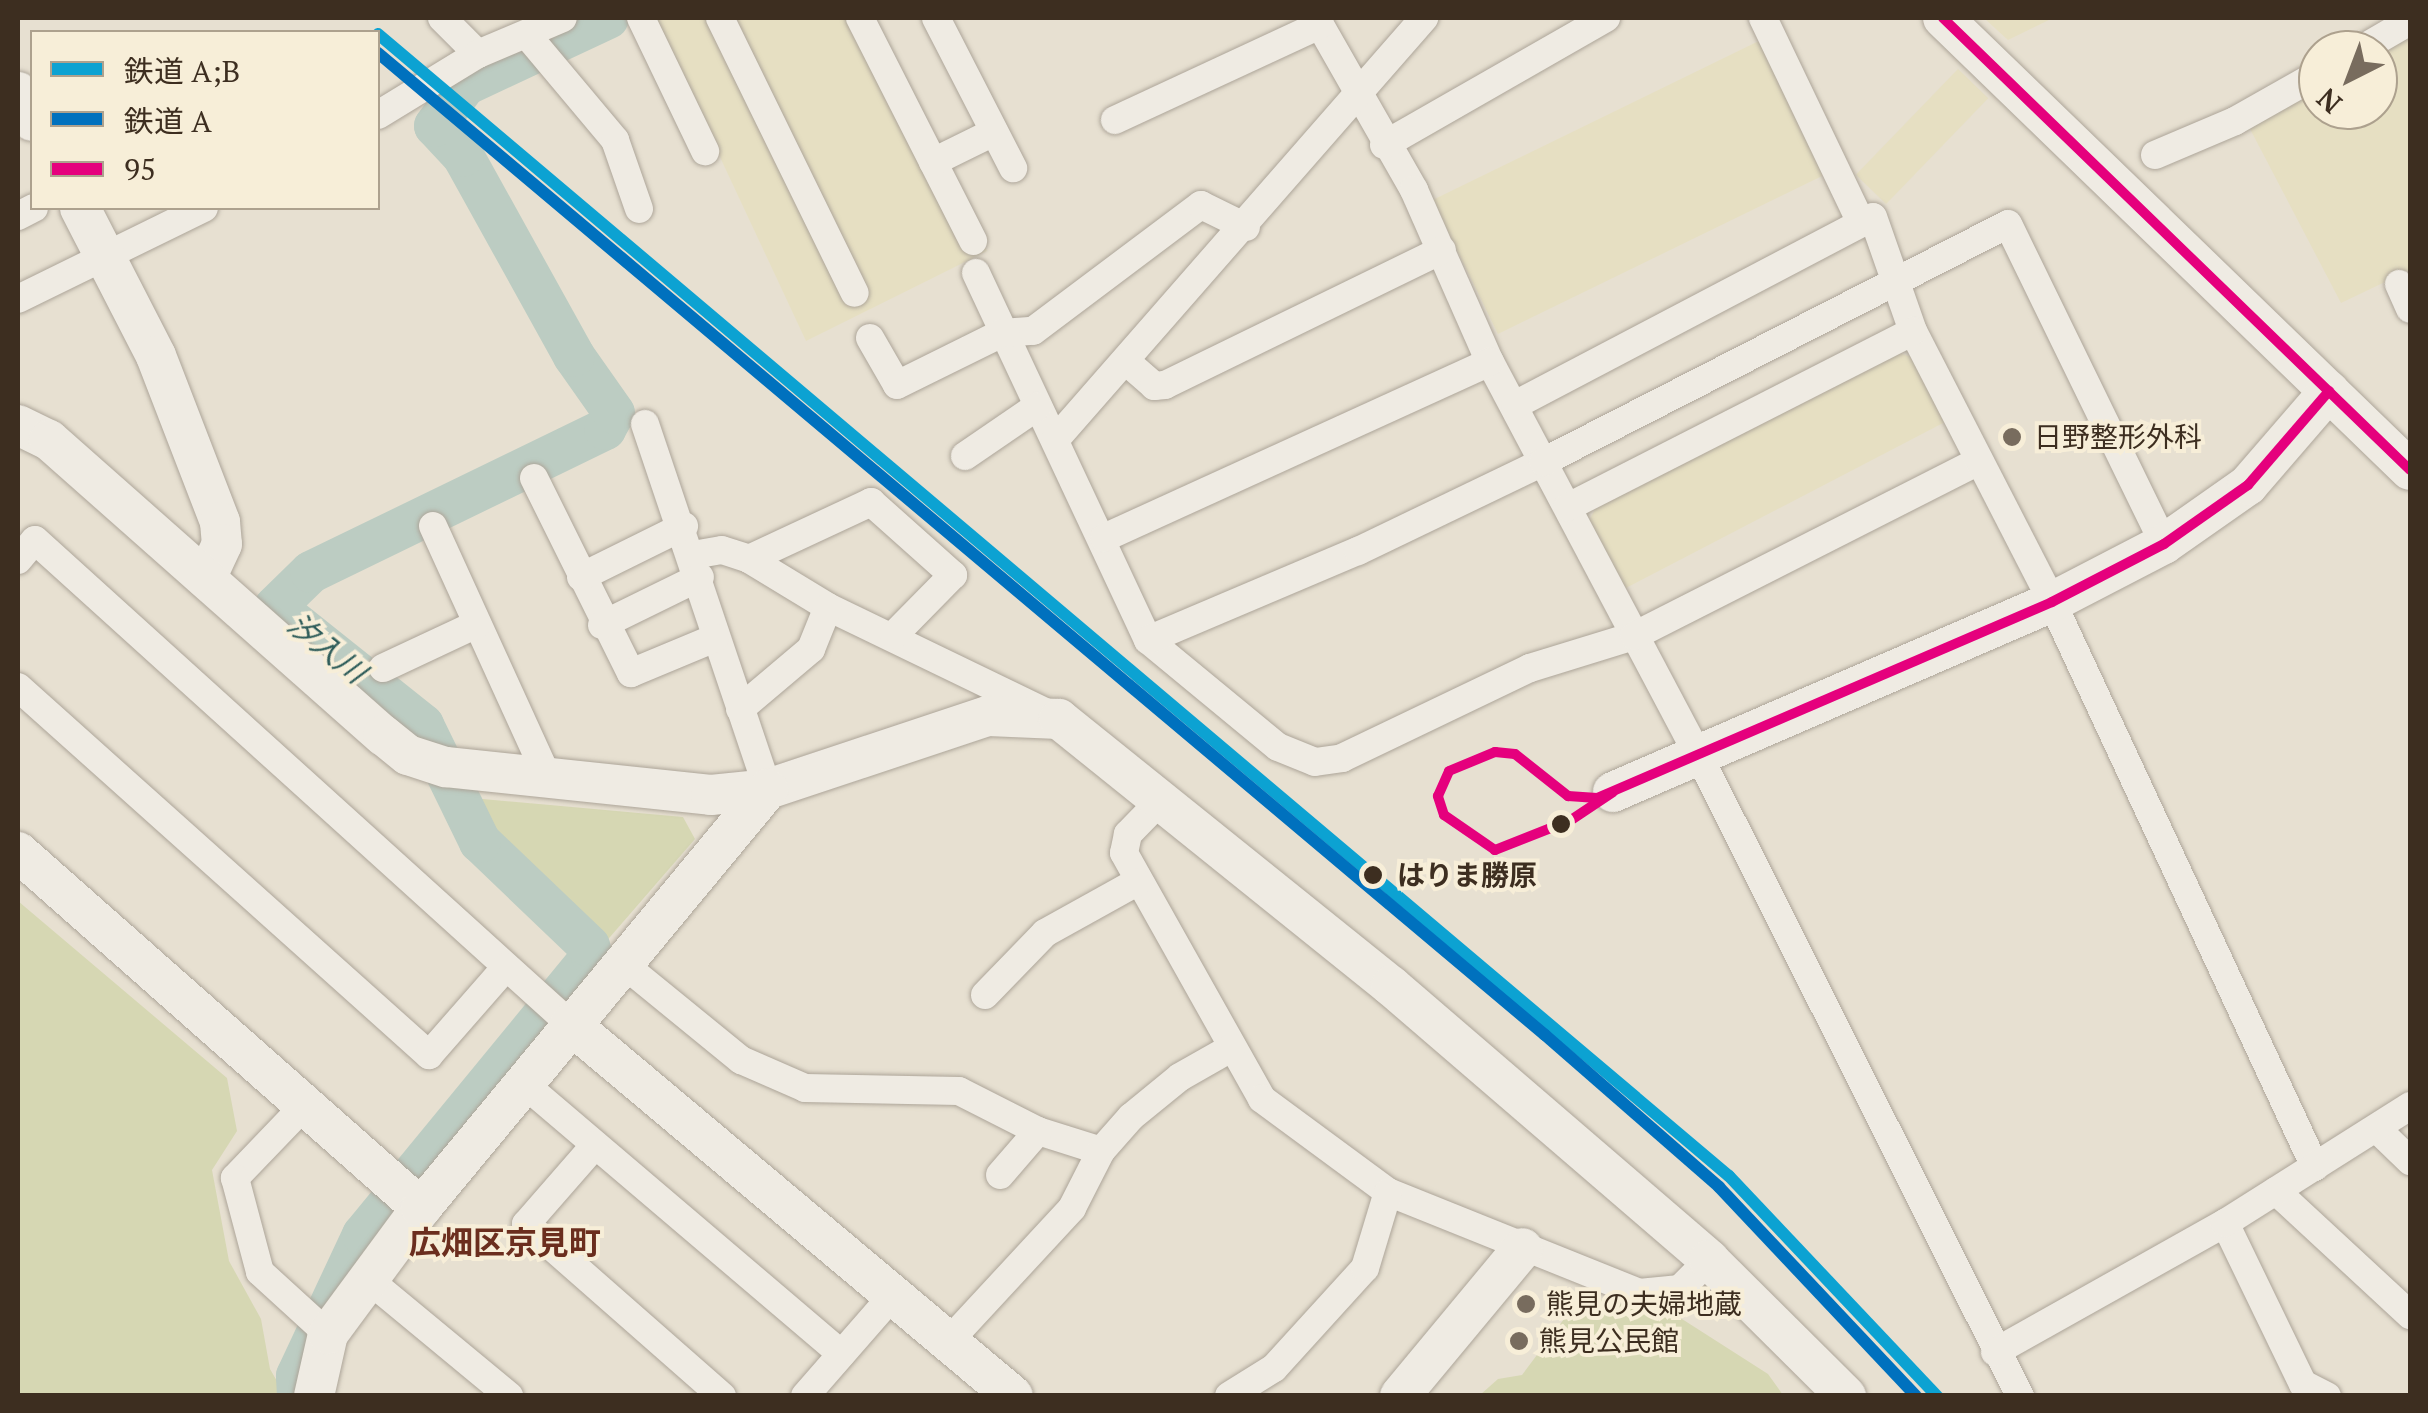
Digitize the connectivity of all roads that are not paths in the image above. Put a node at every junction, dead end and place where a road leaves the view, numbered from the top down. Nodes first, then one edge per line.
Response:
1 (442, 18) edge
2 (563, 18) edge
3 (641, 18) edge
4 (720, 18) edge
5 (860, 18) edge
6 (936, 18) edge
7 (1424, 18) edge
8 (1606, 18) edge
9 (1762, 18) edge
10 (1943, 18) edge
11 (1318, 21) edge
12 (527, 35) junction
13 (478, 54) junction
14 (2298, 84) edge
15 (18, 92) edge
16 (1355, 94) junction
17 (380, 114) edge
18 (30, 116) edge
19 (1115, 120) dead end
20 (994, 132) junction
21 (1384, 145) junction
22 (705, 151) dead end
23 (2154, 155) dead end
24 (933, 162) junction
25 (1014, 168) dead end
26 (639, 209) dead end
27 (81, 210) edge
28 (200, 210) edge
29 (1861, 223) junction
30 (1246, 227) junction
31 (973, 240) dead end
32 (1442, 250) junction
33 (108, 256) junction
34 (976, 273) dead end
35 (1899, 279) junction
36 (855, 294) dead end
37 (18, 299) edge
38 (1913, 331) junction
39 (1002, 333) junction
40 (870, 338) dead end
41 (1490, 362) junction
42 (1128, 363) junction
43 (2329, 390) junction
44 (1515, 405) junction
45 (1038, 406) junction
46 (644, 424) dead end
47 (18, 425) edge
48 (1055, 440) junction
49 (967, 457) dead end
50 (1979, 460) junction
51 (1544, 462) junction
52 (2410, 470) edge
53 (534, 478) dead end
54 (1568, 507) junction
55 (434, 526) dead end
56 (684, 526) junction
57 (1104, 538) junction
58 (2164, 544) junction
59 (749, 559) junction
60 (18, 560) edge
61 (697, 566) junction
62 (581, 577) junction
63 (206, 578) junction
64 (2052, 602) junction
65 (828, 607) junction
66 (477, 624) junction
67 (602, 626) junction
68 (894, 636) junction
69 (1634, 636) junction
70 (715, 638) junction
71 (1148, 640) junction
72 (383, 668) dead end
73 (18, 687) edge
74 (740, 709) junction
75 (1059, 719) junction
76 (1700, 758) junction
77 (546, 774) junction
78 (768, 790) junction
79 (1614, 792) dead end
80 (1164, 798) junction
81 (18, 852) edge
82 (1137, 882) junction
83 (622, 962) junction
84 (506, 967) junction
85 (985, 995) dead end
86 (570, 1024) junction
87 (1231, 1048) junction
88 (523, 1082) junction
89 (304, 1106) junction
90 (2410, 1106) edge
91 (2378, 1130) junction
92 (1038, 1131) junction
93 (596, 1145) junction
94 (1101, 1150) junction
95 (2410, 1161) edge
96 (2315, 1167) junction
97 (1000, 1175) dead end
98 (2276, 1191) junction
99 (1388, 1192) junction
100 (421, 1208) junction
101 (2225, 1224) junction
102 (1523, 1248) junction
103 (1709, 1260) junction
104 (369, 1280) junction
105 (893, 1295) junction
106 (2410, 1316) edge
107 (328, 1334) junction
108 (949, 1342) junction
109 (1995, 1352) junction
110 (841, 1354) junction
111 (821, 1390) edge
112 (314, 1396) edge
113 (509, 1396) edge
114 (722, 1396) edge
115 (1013, 1396) edge
116 (1228, 1396) edge
117 (1400, 1396) edge
118 (1846, 1396) edge
119 (2020, 1396) edge
120 (2327, 1396) edge

1 - 13 street
2 - 12 street
3 - 22 street
4 - 36 street
5 - 24 street
6 - 20 street
7 - 16 street
8 - 21 street
9 - 29 street
10 - 43 street
11 - 16 street
11 - 19 street
12 - 13 street
12 - 26 street
13 - 17 street
14 - 23 street
15 - 18 street
16 - 21 street
16 - 30 street
20 - 24 street
20 - 25 street
21 - 32 street
24 - 31 street
27 - 33 street
28 - 33 street
29 - 35 street
29 - 44 street
30 - 39 street
30 - 42 street
32 - 41 street
32 - 42 street
33 - 37 street
33 - 63 street
34 - 39 street
35 - 38 street
35 - 51 street
35 - 58 street
38 - 50 street
38 - 54 street
39 - 40 street
39 - 45 street
41 - 44 street
41 - 57 street
42 - 48 street
43 - 52 street
43 - 58 street
44 - 51 street
45 - 48 street
45 - 49 street
46 - 56 street
47 - 63 street
48 - 57 street
50 - 64 street
50 - 69 street
51 - 54 street
51 - 71 street
53 - 62 street
54 - 69 street
55 - 66 street
56 - 61 street
56 - 62 street
57 - 71 street
58 - 64 street
59 - 61 street
59 - 65 street
59 - 68 street
60 - 84 street
61 - 67 street
61 - 70 street
62 - 67 street
63 - 77 street
64 - 76 street
64 - 96 street
65 - 68 street
65 - 74 street
66 - 72 street
66 - 77 street
67 - 70 street
68 - 75 street
69 - 71 street
69 - 76 street
70 - 74 street
73 - 84 street
74 - 78 street
75 - 78 street
75 - 80 street
76 - 79 street
76 - 109 street
77 - 78 street
78 - 83 street
80 - 82 street
80 - 103 street
81 - 89 street
82 - 85 street
82 - 87 street
83 - 86 street
83 - 92 street
84 - 86 street
86 - 88 street
86 - 105 street
87 - 94 street
87 - 99 street
88 - 93 street
88 - 100 street
89 - 100 street
89 - 107 street
90 - 91 street
91 - 95 street
91 - 96 street
92 - 94 street
92 - 97 street
93 - 110 street
93 - 114 street
94 - 108 street
96 - 98 street
98 - 101 street
98 - 106 street
99 - 102 street
99 - 116 street
100 - 104 street
101 - 109 street
101 - 120 street
102 - 103 street
102 - 117 street
103 - 118 street
104 - 107 street
104 - 113 street
105 - 108 street
105 - 110 street
107 - 112 street
108 - 115 street
109 - 119 street
110 - 111 street

